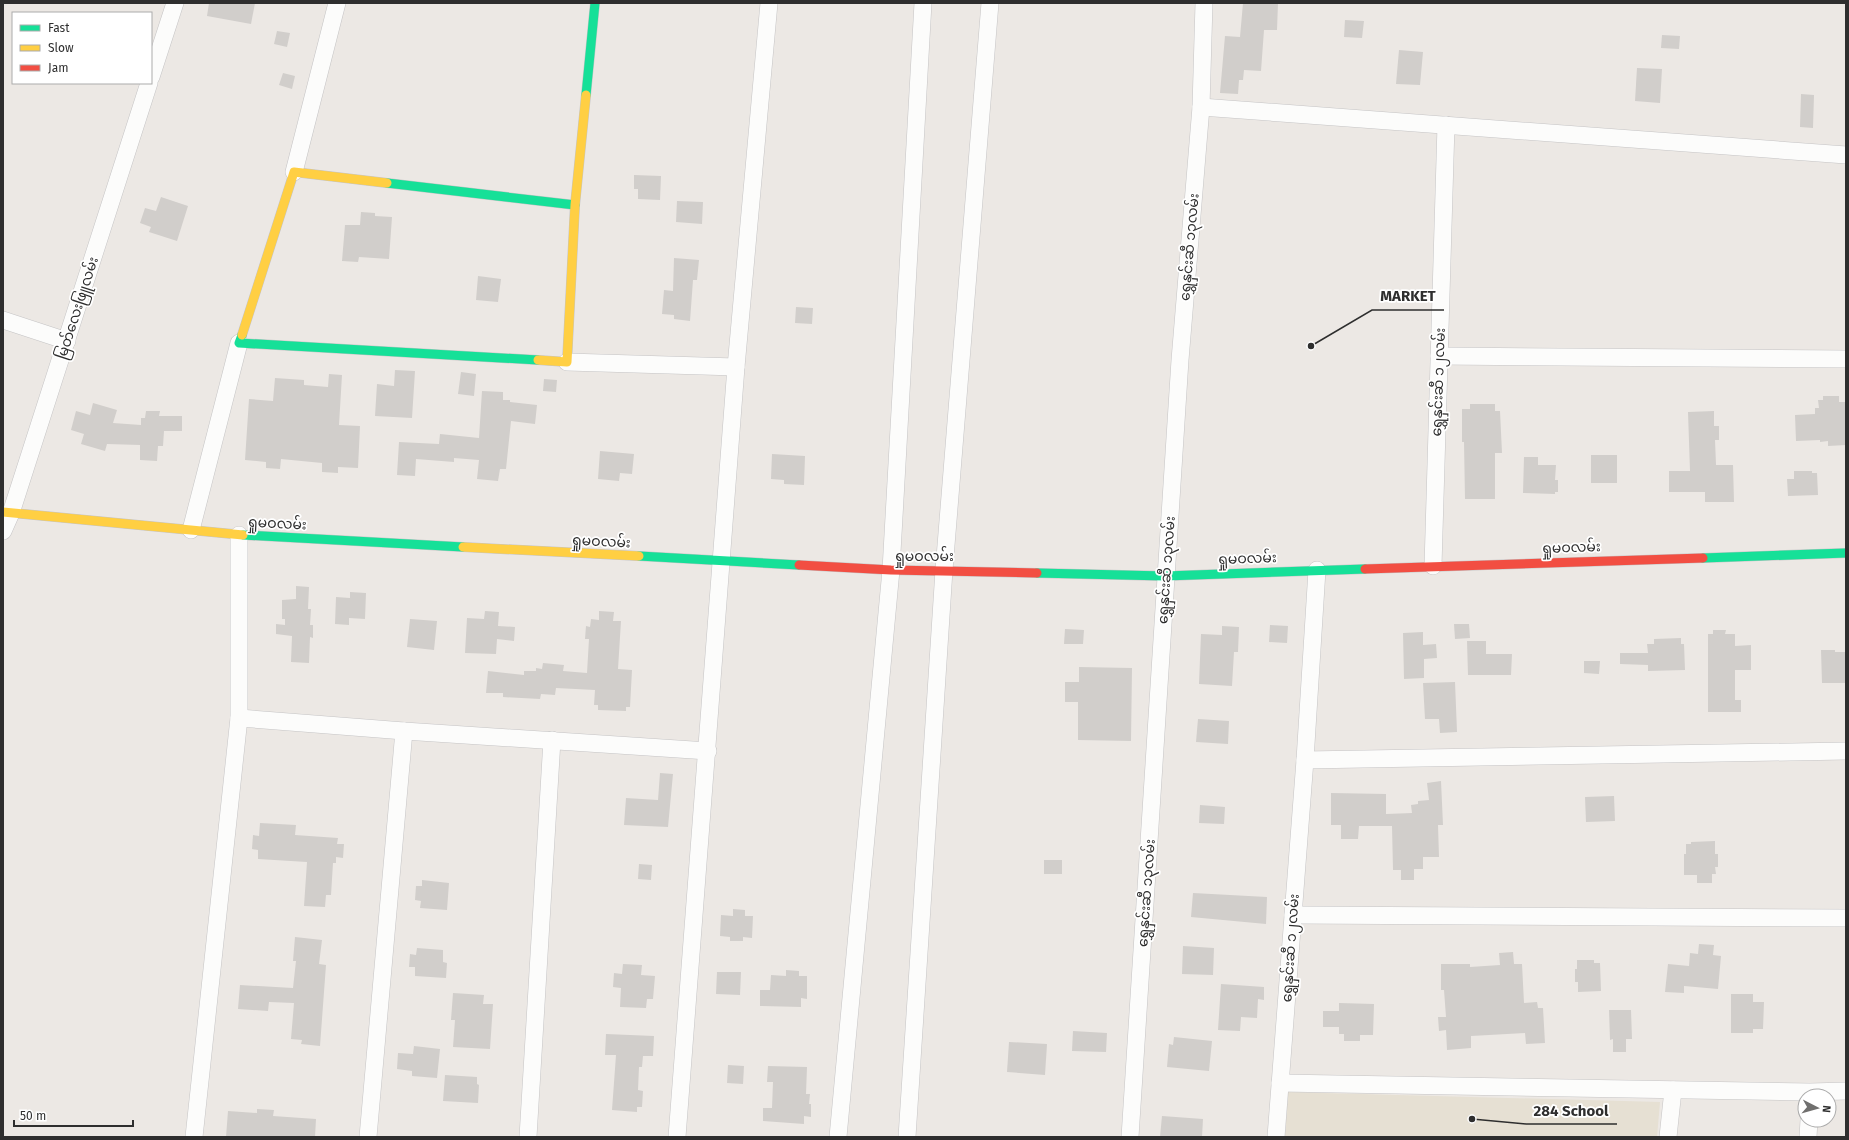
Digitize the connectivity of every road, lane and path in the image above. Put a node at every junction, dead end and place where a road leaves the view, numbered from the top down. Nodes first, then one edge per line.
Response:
1 (175, 3) edge
2 (337, 3) edge
3 (595, 3) edge
4 (769, 3) edge
5 (923, 3) edge
6 (990, 3) edge
7 (1204, 3) edge
8 (152, 74) edge
9 (149, 84) edge
10 (1201, 107) junction
11 (1446, 125) junction
12 (1846, 155) edge
13 (294, 172) junction
14 (575, 205) junction
15 (3, 320) edge
16 (67, 341) junction
17 (239, 343) junction
18 (1439, 356) junction
19 (1846, 359) edge
20 (566, 362) junction
21 (736, 367) junction
22 (7, 512) edge
23 (191, 530) junction
24 (3, 532) edge
25 (239, 535) junction
26 (1846, 553) edge
27 (723, 562) junction
28 (1433, 566) junction
29 (890, 570) junction
30 (944, 570) junction
31 (1317, 570) junction
32 (1166, 576) junction
33 (239, 718) junction
34 (404, 732) junction
35 (552, 740) junction
36 (708, 751) junction
37 (1846, 751) edge
38 (1305, 760) junction
39 (1293, 915) junction
40 (1846, 918) edge
41 (1280, 1083) junction
42 (1673, 1090) junction
43 (1797, 1094) edge
44 (194, 1137) edge
45 (368, 1137) edge
46 (528, 1137) edge
47 (678, 1137) edge
48 (838, 1137) edge
49 (907, 1137) edge
50 (1130, 1137) edge
51 (1276, 1137) edge
52 (1668, 1137) edge

1 - 8 street
2 - 13 street
3 - 14 street
4 - 21 street
5 - 29 street
6 - 30 street
7 - 10 street, ရွှေနှင်းဆီ ၁၃လမ်း
9 - 16 street, မြတ်လေးဖြူလမ်း
10 - 11 street
10 - 32 street, ရွှေနှင်းဆီ ၁၃လမ်း
11 - 12 street
11 - 18 street, ရွှေနှင်းဆီ ၁၂လမ်း
13 - 14 street
13 - 17 street
14 - 20 street
15 - 16 street
16 - 22 street, မြတ်လေးဖြူလမ်း
17 - 20 street
17 - 23 street
18 - 19 street
18 - 28 street, ရွှေနှင်းဆီ ၁၂လမ်း
20 - 21 street
21 - 27 street
22 - 23 street, ရှုမဝလမ်း
22 - 24 street, မြတ်လေးဖြူလမ်း
23 - 25 street, ရှုမဝလမ်း
25 - 27 street, ရှုမဝလမ်း
25 - 33 street
26 - 28 street, ရှုမဝလမ်း
27 - 29 street, ရှုမဝလမ်း
27 - 36 street
28 - 31 street, ရှုမဝလမ်း
29 - 30 street, ရှုမဝလမ်း
29 - 48 street
30 - 32 street, ရှုမဝလမ်း
30 - 49 street
31 - 32 street, ရှုမဝလမ်း
31 - 38 street, ရွှေနှင်းဆီ ၁၂လမ်း
32 - 50 street, ရွှေနှင်းဆီ ၁၃လမ်း
33 - 34 street
33 - 44 street
34 - 35 street
34 - 45 street
35 - 36 street
35 - 46 street
36 - 47 street
37 - 38 street
38 - 39 street, ရွှေနှင်းဆီ ၁၂လမ်း
39 - 40 street
39 - 41 street, ရွှေနှင်းဆီ ၁၂လမ်း
41 - 42 street
41 - 51 street, ရွှေနှင်းဆီ ၁၂လမ်း
42 - 43 street
42 - 52 street

